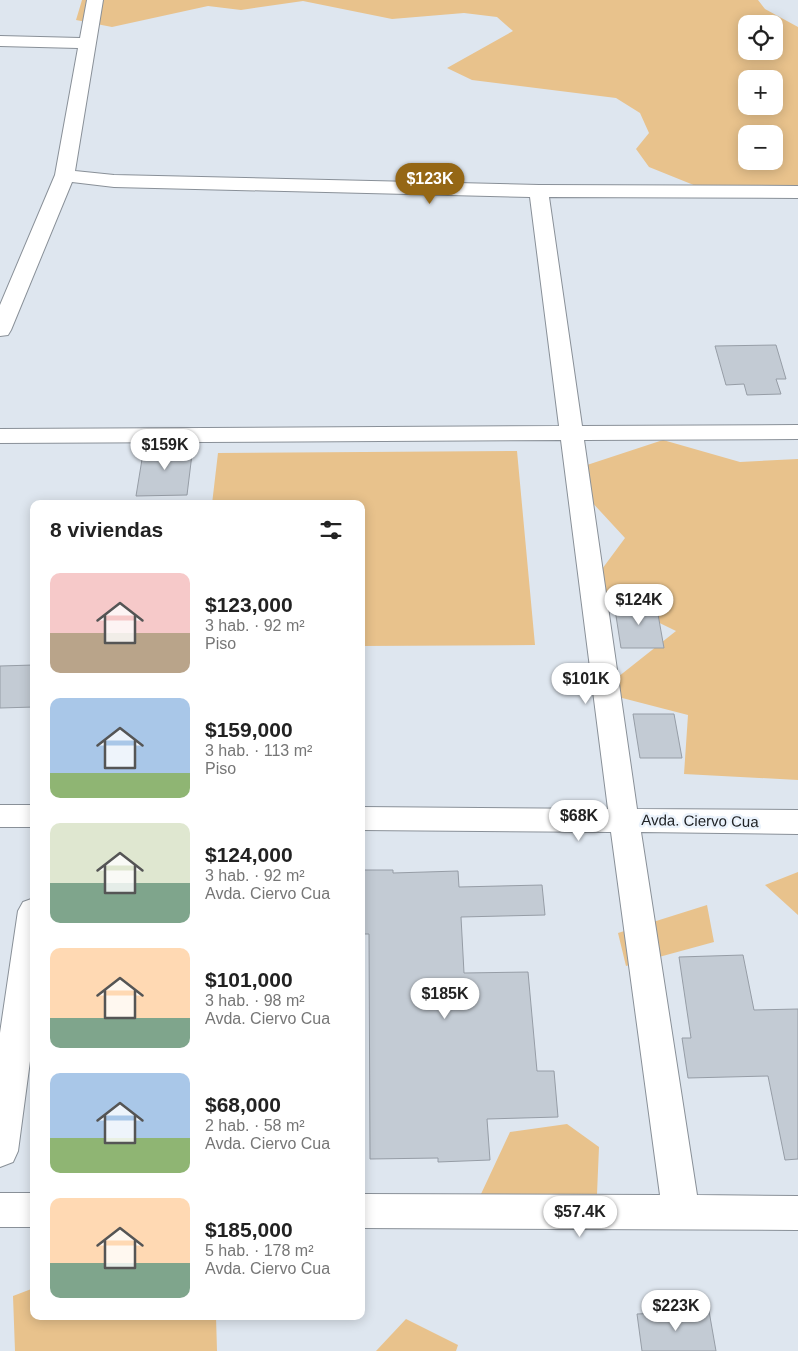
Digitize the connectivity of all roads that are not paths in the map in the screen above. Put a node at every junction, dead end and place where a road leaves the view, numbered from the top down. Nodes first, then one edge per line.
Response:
1 (95, 0) edge
2 (0, 41) edge
3 (88, 43) junction
4 (65, 175) junction
5 (539, 191) junction
6 (798, 192) edge
7 (0, 330) edge
8 (798, 432) edge
9 (572, 435) junction
10 (0, 436) edge
11 (0, 816) edge
12 (30, 816) edge
13 (365, 818) edge
14 (624, 820) junction
15 (798, 822) edge
16 (30, 939) edge
17 (0, 1151) edge
18 (0, 1210) edge
19 (30, 1210) edge
20 (365, 1211) edge
21 (681, 1212) junction
22 (798, 1213) edge

1 - 3 street
2 - 3 street
3 - 4 street
4 - 5 street
4 - 7 street
5 - 6 street
5 - 9 street
8 - 9 street
9 - 10 street
9 - 14 street
11 - 12 street
13 - 14 street, Avda. Ciervo Cua
14 - 15 street, Avda. Ciervo Cua
14 - 21 street
16 - 17 street
18 - 19 street
20 - 21 street
21 - 22 street

